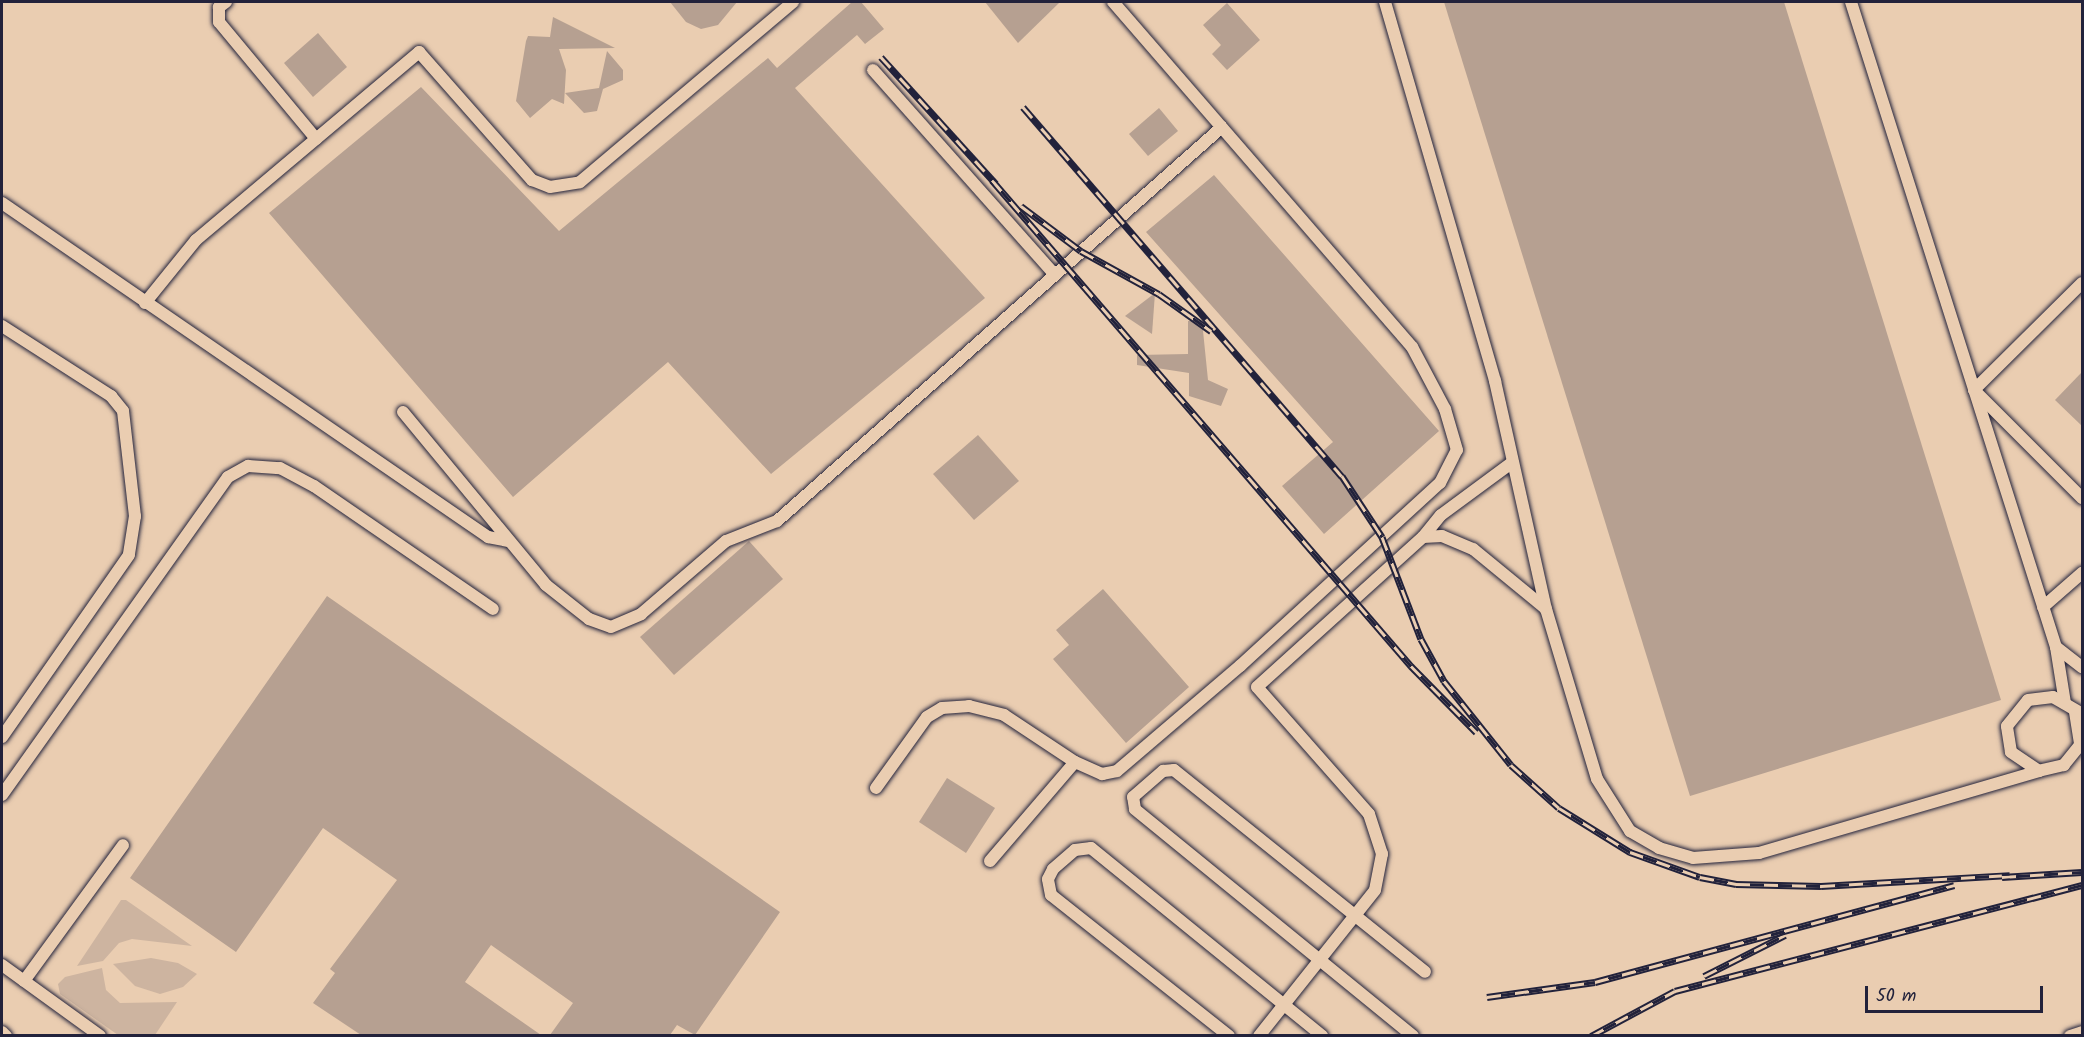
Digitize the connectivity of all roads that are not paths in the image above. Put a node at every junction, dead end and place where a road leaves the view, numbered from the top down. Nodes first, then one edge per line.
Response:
1 (226, 2) edge
2 (793, 2) edge
3 (1113, 2) edge
4 (1385, 2) edge
5 (1396, 2) edge
6 (1851, 2) edge
7 (1393, 16) junction
8 (873, 70) dead end
9 (1222, 127) junction
10 (316, 139) junction
11 (2, 203) edge
12 (1054, 274) junction
13 (2082, 283) edge
14 (145, 303) junction
15 (2, 326) edge
16 (1974, 390) junction
17 (403, 412) dead end
18 (1513, 462) junction
19 (2082, 498) edge
20 (1423, 537) junction
21 (509, 541) junction
22 (2082, 573) edge
23 (2043, 607) junction
24 (493, 609) dead end
25 (1546, 609) junction
26 (2056, 647) junction
27 (2082, 667) edge
28 (2074, 709) edge
29 (2, 737) edge
30 (2078, 756) edge
31 (1075, 762) junction
32 (2039, 771) junction
33 (876, 788) dead end
34 (2, 795) edge
35 (123, 845) dead end
36 (990, 861) dead end
37 (1354, 915) junction
38 (1320, 960) junction
39 (2, 965) edge
40 (1425, 972) dead end
41 (24, 981) junction
42 (1282, 1004) junction
43 (2, 1032) edge
44 (2082, 1032) edge
45 (6, 1035) edge
46 (100, 1035) edge
47 (1229, 1035) edge
48 (1259, 1035) edge
49 (1322, 1035) edge
50 (1413, 1035) edge
51 (2070, 1035) edge

1 - 10 lane
2 - 10 lane
3 - 9 lane
4 - 7 lane
5 - 7 lane
6 - 16 lane
7 - 18 lane
8 - 12 lane
9 - 12 lane
9 - 31 lane
10 - 14 lane
11 - 14 lane
12 - 21 lane
13 - 16 lane
14 - 21 lane
15 - 29 lane
16 - 19 lane
16 - 23 lane
17 - 21 lane
18 - 20 lane
18 - 25 lane
20 - 25 lane
20 - 37 lane
22 - 23 lane
23 - 26 lane
24 - 34 lane
25 - 32 lane
26 - 27 lane
26 - 28 lane
28 - 30 lane
28 - 32 lane
30 - 32 lane
31 - 33 lane
31 - 36 lane
35 - 41 lane
37 - 38 lane
37 - 38 lane
37 - 40 lane
38 - 42 lane
38 - 50 lane
39 - 41 lane
41 - 46 lane
42 - 47 lane
42 - 48 lane
42 - 49 lane
43 - 45 lane
44 - 51 lane

